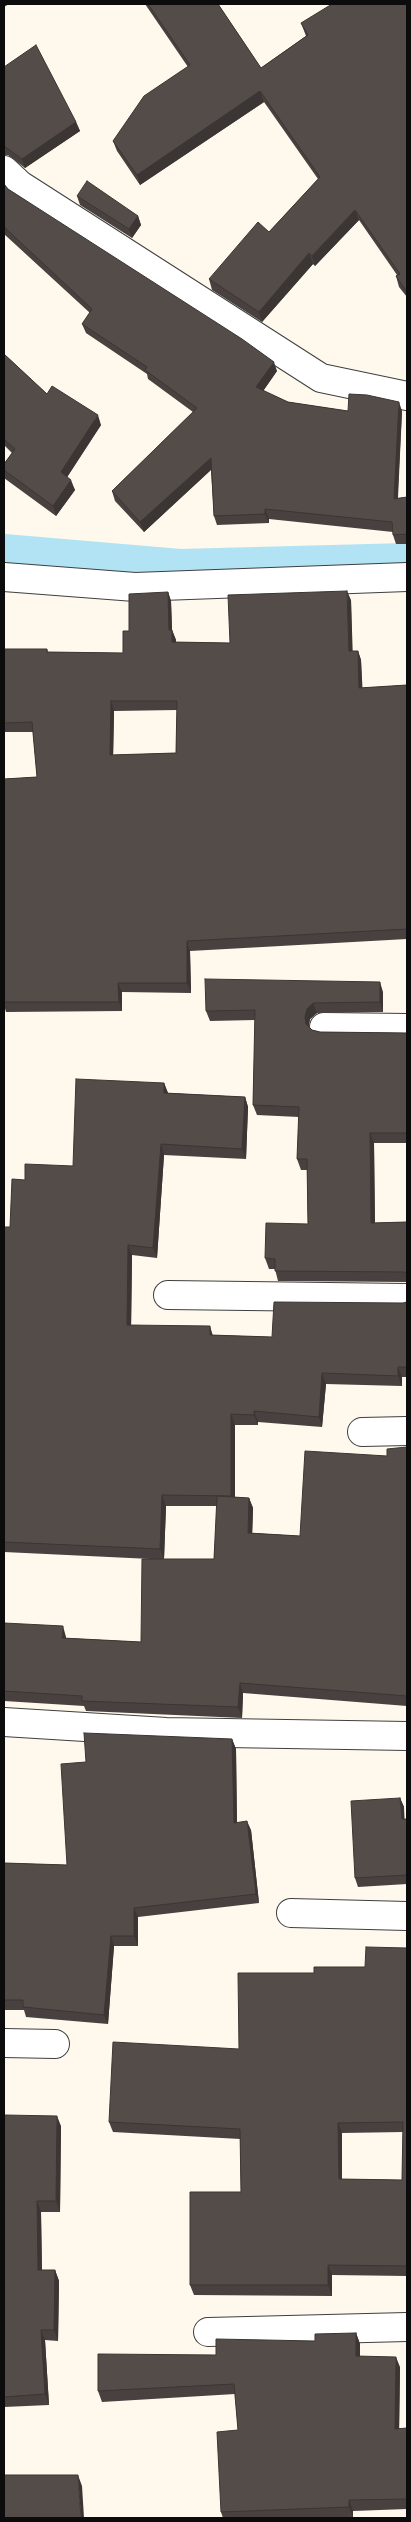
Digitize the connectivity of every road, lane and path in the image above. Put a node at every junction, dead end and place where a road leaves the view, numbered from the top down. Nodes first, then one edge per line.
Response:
1 (4, 170) edge
2 (407, 396) edge
3 (4, 577) edge
4 (407, 577) edge
5 (324, 1027) dead end
6 (407, 1028) edge
7 (168, 1295) dead end
8 (407, 1298) edge
9 (407, 1431) edge
10 (362, 1432) dead end
11 (4, 1722) edge
12 (407, 1736) edge
13 (291, 1913) dead end
14 (407, 1916) edge
15 (4, 2043) edge
16 (55, 2044) dead end
17 (407, 2327) edge
18 (208, 2332) dead end

1 - 2 street
3 - 4 street
5 - 6 street
7 - 8 street
9 - 10 street
11 - 12 street
13 - 14 street
15 - 16 street
17 - 18 street

